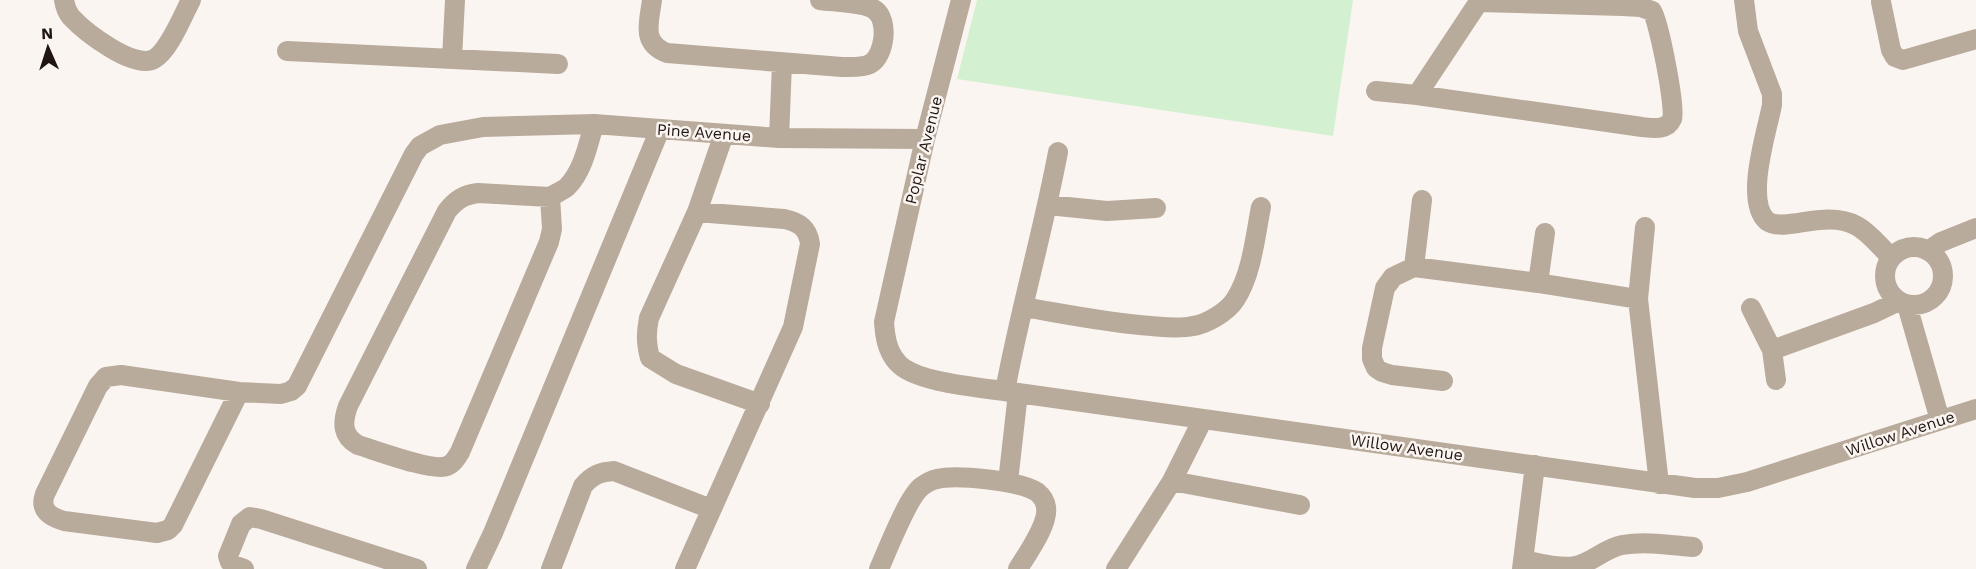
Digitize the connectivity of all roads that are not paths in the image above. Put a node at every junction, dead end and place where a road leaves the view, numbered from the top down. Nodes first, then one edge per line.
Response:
1 (64, 0) edge
2 (191, 0) edge
3 (454, 0) edge
4 (652, 0) edge
5 (820, 0) edge
6 (961, 0) edge
7 (1744, 0) edge
8 (1480, 1) edge
9 (1881, 2) dead end
10 (1976, 39) edge
11 (287, 51) dead end
12 (452, 59) junction
13 (782, 63) junction
14 (558, 64) dead end
15 (1376, 91) dead end
16 (1417, 95) junction
17 (594, 124) junction
18 (660, 129) junction
19 (724, 134) junction
20 (779, 138) junction
21 (925, 139) junction
22 (1058, 152) dead end
23 (550, 197) junction
24 (1422, 200) dead end
25 (1048, 205) junction
26 (1261, 207) dead end
27 (1156, 208) dead end
28 (697, 212) junction
29 (1645, 227) dead end
30 (1976, 228) edge
31 (1545, 233) dead end
32 (1928, 251) junction
33 (1891, 257) junction
34 (1414, 267) junction
35 (1538, 283) junction
36 (1638, 299) junction
37 (888, 301) joint
38 (1903, 303) junction
39 (1023, 307) junction
40 (1751, 308) dead end
41 (1772, 350) junction
42 (1776, 380) dead end
43 (1443, 381) dead end
44 (239, 392) junction
45 (1012, 392) junction
46 (760, 404) junction
47 (1976, 409) edge
48 (1203, 419) junction
49 (1940, 420) junction
50 (1536, 465) junction
51 (1172, 481) junction
52 (1008, 482) junction
53 (1659, 484) junction
54 (1300, 505) dead end
55 (711, 509) junction
56 (1693, 547) dead end
57 (1523, 565) edge
58 (244, 569) edge
59 (417, 569) edge
60 (476, 569) edge
61 (551, 569) edge
62 (685, 569) edge
63 (879, 569) edge
64 (1018, 569) edge
65 (1116, 569) edge

1 - 2 street
3 - 12 street
4 - 13 street
5 - 13 street
6 - 21 street, Poplar Avenue
7 - 33 street
8 - 16 street
8 - 16 street
9 - 10 street
11 - 12 street
12 - 14 street
13 - 20 street
15 - 16 street
17 - 18 street, Pine Avenue
17 - 23 street
17 - 44 street, Pine Avenue
18 - 19 street, Pine Avenue
18 - 60 street
19 - 20 street, Pine Avenue
19 - 28 street
20 - 21 street, Pine Avenue
21 - 37 street, Poplar Avenue
22 - 25 street
23 - 23 street
24 - 34 street
25 - 27 street
25 - 39 street
26 - 39 street
28 - 46 street
28 - 46 street
29 - 36 street
30 - 32 street
31 - 35 street
32 - 33 street
32 - 38 street
33 - 38 street
34 - 35 street
34 - 43 street
35 - 36 street
36 - 53 street
37 - 45 street, Willow Avenue
38 - 41 street
38 - 49 street
39 - 45 street
40 - 41 street
41 - 42 street
44 - 44 street, Pine Avenue
45 - 48 street, Willow Avenue
45 - 52 street
46 - 55 street
47 - 49 street, Willow Avenue
48 - 50 street, Willow Avenue
48 - 51 street
49 - 53 street, Willow Avenue
50 - 53 street, Willow Avenue
50 - 57 street
51 - 54 street
51 - 65 street
52 - 63 street
52 - 64 street
55 - 61 street
55 - 62 street
56 - 57 street
58 - 59 street

